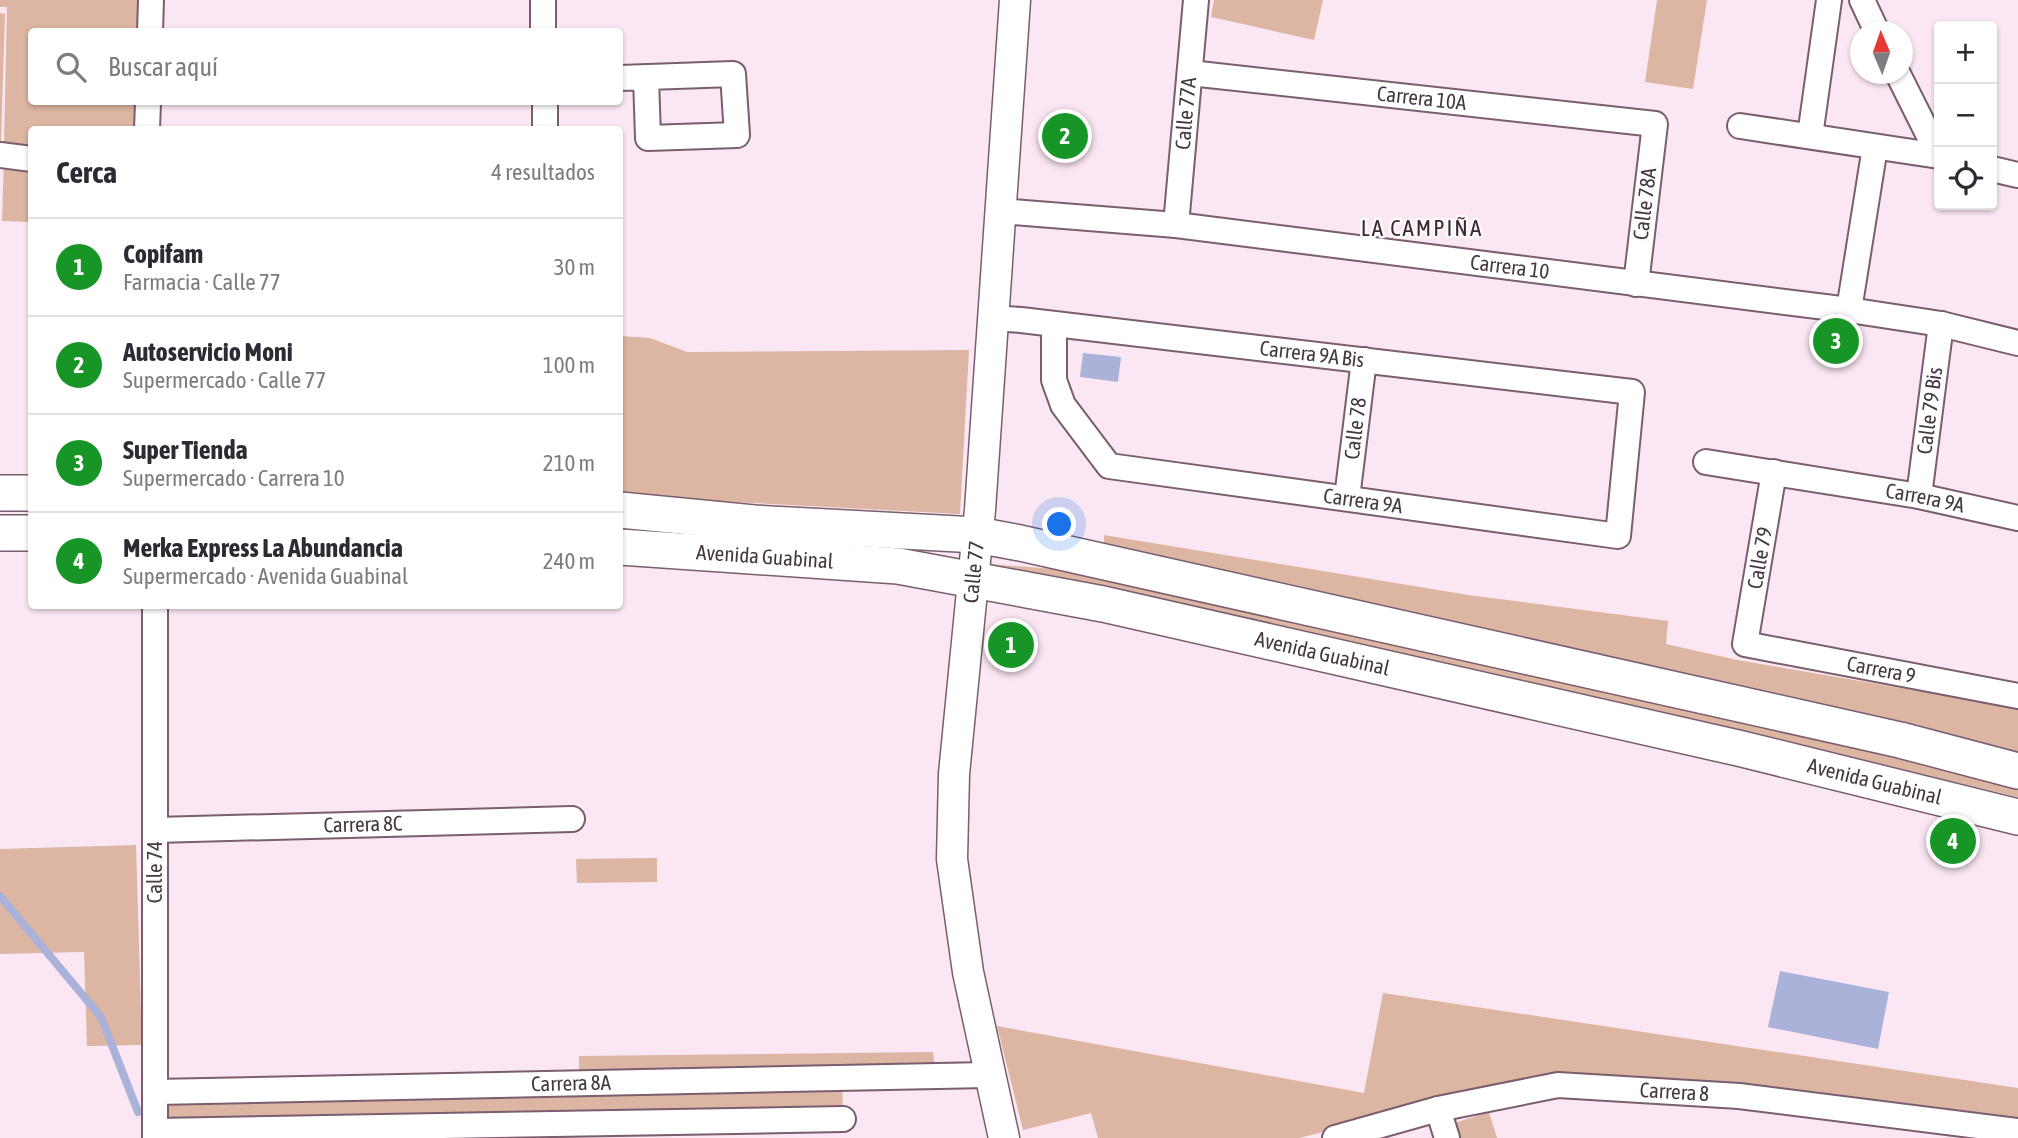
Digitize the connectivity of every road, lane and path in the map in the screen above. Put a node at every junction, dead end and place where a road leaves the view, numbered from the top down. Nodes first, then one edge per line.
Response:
1 (151, 0) edge
2 (543, 0) edge
3 (1015, 0) edge
4 (1196, 0) edge
5 (1829, 0) edge
6 (1862, 0) edge
7 (1872, 21) edge
8 (150, 28) edge
9 (543, 28) edge
10 (1190, 73) junction
11 (623, 78) edge
12 (646, 78) junction
13 (1903, 84) edge
14 (148, 105) edge
15 (545, 105) edge
16 (1920, 120) junction
17 (1655, 124) joint
18 (147, 126) edge
19 (545, 126) edge
20 (1740, 126) dead end
21 (1810, 135) junction
22 (1934, 147) edge
23 (1882, 148) junction
24 (0, 155) edge
25 (1934, 155) edge
26 (28, 158) edge
27 (1997, 170) edge
28 (2018, 175) edge
29 (1000, 211) junction
30 (1176, 225) junction
31 (1636, 285) junction
32 (1849, 310) junction
33 (992, 318) junction
34 (1054, 324) junction
35 (1941, 324) junction
36 (2018, 343) edge
37 (1364, 360) junction
38 (1706, 462) dead end
39 (1774, 472) junction
40 (0, 493) edge
41 (28, 493) edge
42 (1919, 496) junction
43 (1347, 498) junction
44 (623, 510) edge
45 (2018, 518) edge
46 (0, 533) edge
47 (28, 533) edge
48 (977, 535) junction
49 (1618, 536) joint
50 (623, 547) edge
51 (971, 579) junction
52 (155, 609) edge
53 (1745, 644) joint
54 (2018, 696) edge
55 (2018, 771) edge
56 (2018, 817) edge
57 (572, 819) dead end
58 (155, 830) junction
59 (988, 1075) junction
60 (552, 1084) junction
61 (155, 1092) junction
62 (1438, 1108) junction
63 (843, 1119) dead end
64 (553, 1131) edge
65 (2018, 1131) edge
66 (155, 1135) edge
67 (1004, 1138) edge
68 (1335, 1138) edge
69 (1447, 1138) edge

1 - 8 street
2 - 9 street
3 - 29 street, Calle 77
4 - 10 street, Calle 77A
5 - 21 street
6 - 7 street
10 - 17 street, Carrera 10A
10 - 30 street, Calle 77A
11 - 12 street
12 - 12 street
13 - 16 street
14 - 18 street
15 - 19 street
16 - 22 street
16 - 23 street
17 - 31 street, Calle 78A
20 - 21 street
21 - 23 street
23 - 25 street
23 - 32 street
24 - 26 street
27 - 28 street
29 - 30 street, Carrera 10
29 - 33 street, Calle 77
30 - 31 street, Carrera 10
31 - 32 street, Carrera 10
32 - 35 street, Carrera 10
33 - 34 street, Carrera 9A Bis
33 - 48 street, Calle 77
34 - 37 street, Carrera 9A Bis
34 - 43 street, Carrera 9A
35 - 36 street, Carrera 10
35 - 42 street, Calle 79 Bis
37 - 43 street, Calle 78
37 - 49 street, Carrera 9A Bis
38 - 39 street, Carrera 9A
39 - 42 street, Carrera 9A
39 - 53 street, Calle 79
40 - 41 main road
42 - 45 street, Carrera 9A
43 - 49 street, Carrera 9A
44 - 48 main road, Avenida Guabinal
46 - 47 main road
48 - 51 street, Calle 77
48 - 55 main road, Avenida Guabinal
50 - 51 main road, Avenida Guabinal
51 - 56 main road, Avenida Guabinal
51 - 59 street, Calle 77
52 - 58 street, Calle 74
53 - 54 street, Carrera 9
57 - 58 street, Carrera 8C
58 - 61 street, Calle 74
59 - 60 street, Carrera 8A
59 - 67 street, Calle 77
60 - 61 street, Carrera 8A
60 - 64 street
61 - 66 street, Calle 74
62 - 65 street, Carrera 8
62 - 68 street, Carrera 8
62 - 69 street
63 - 64 street
64 - 66 street

